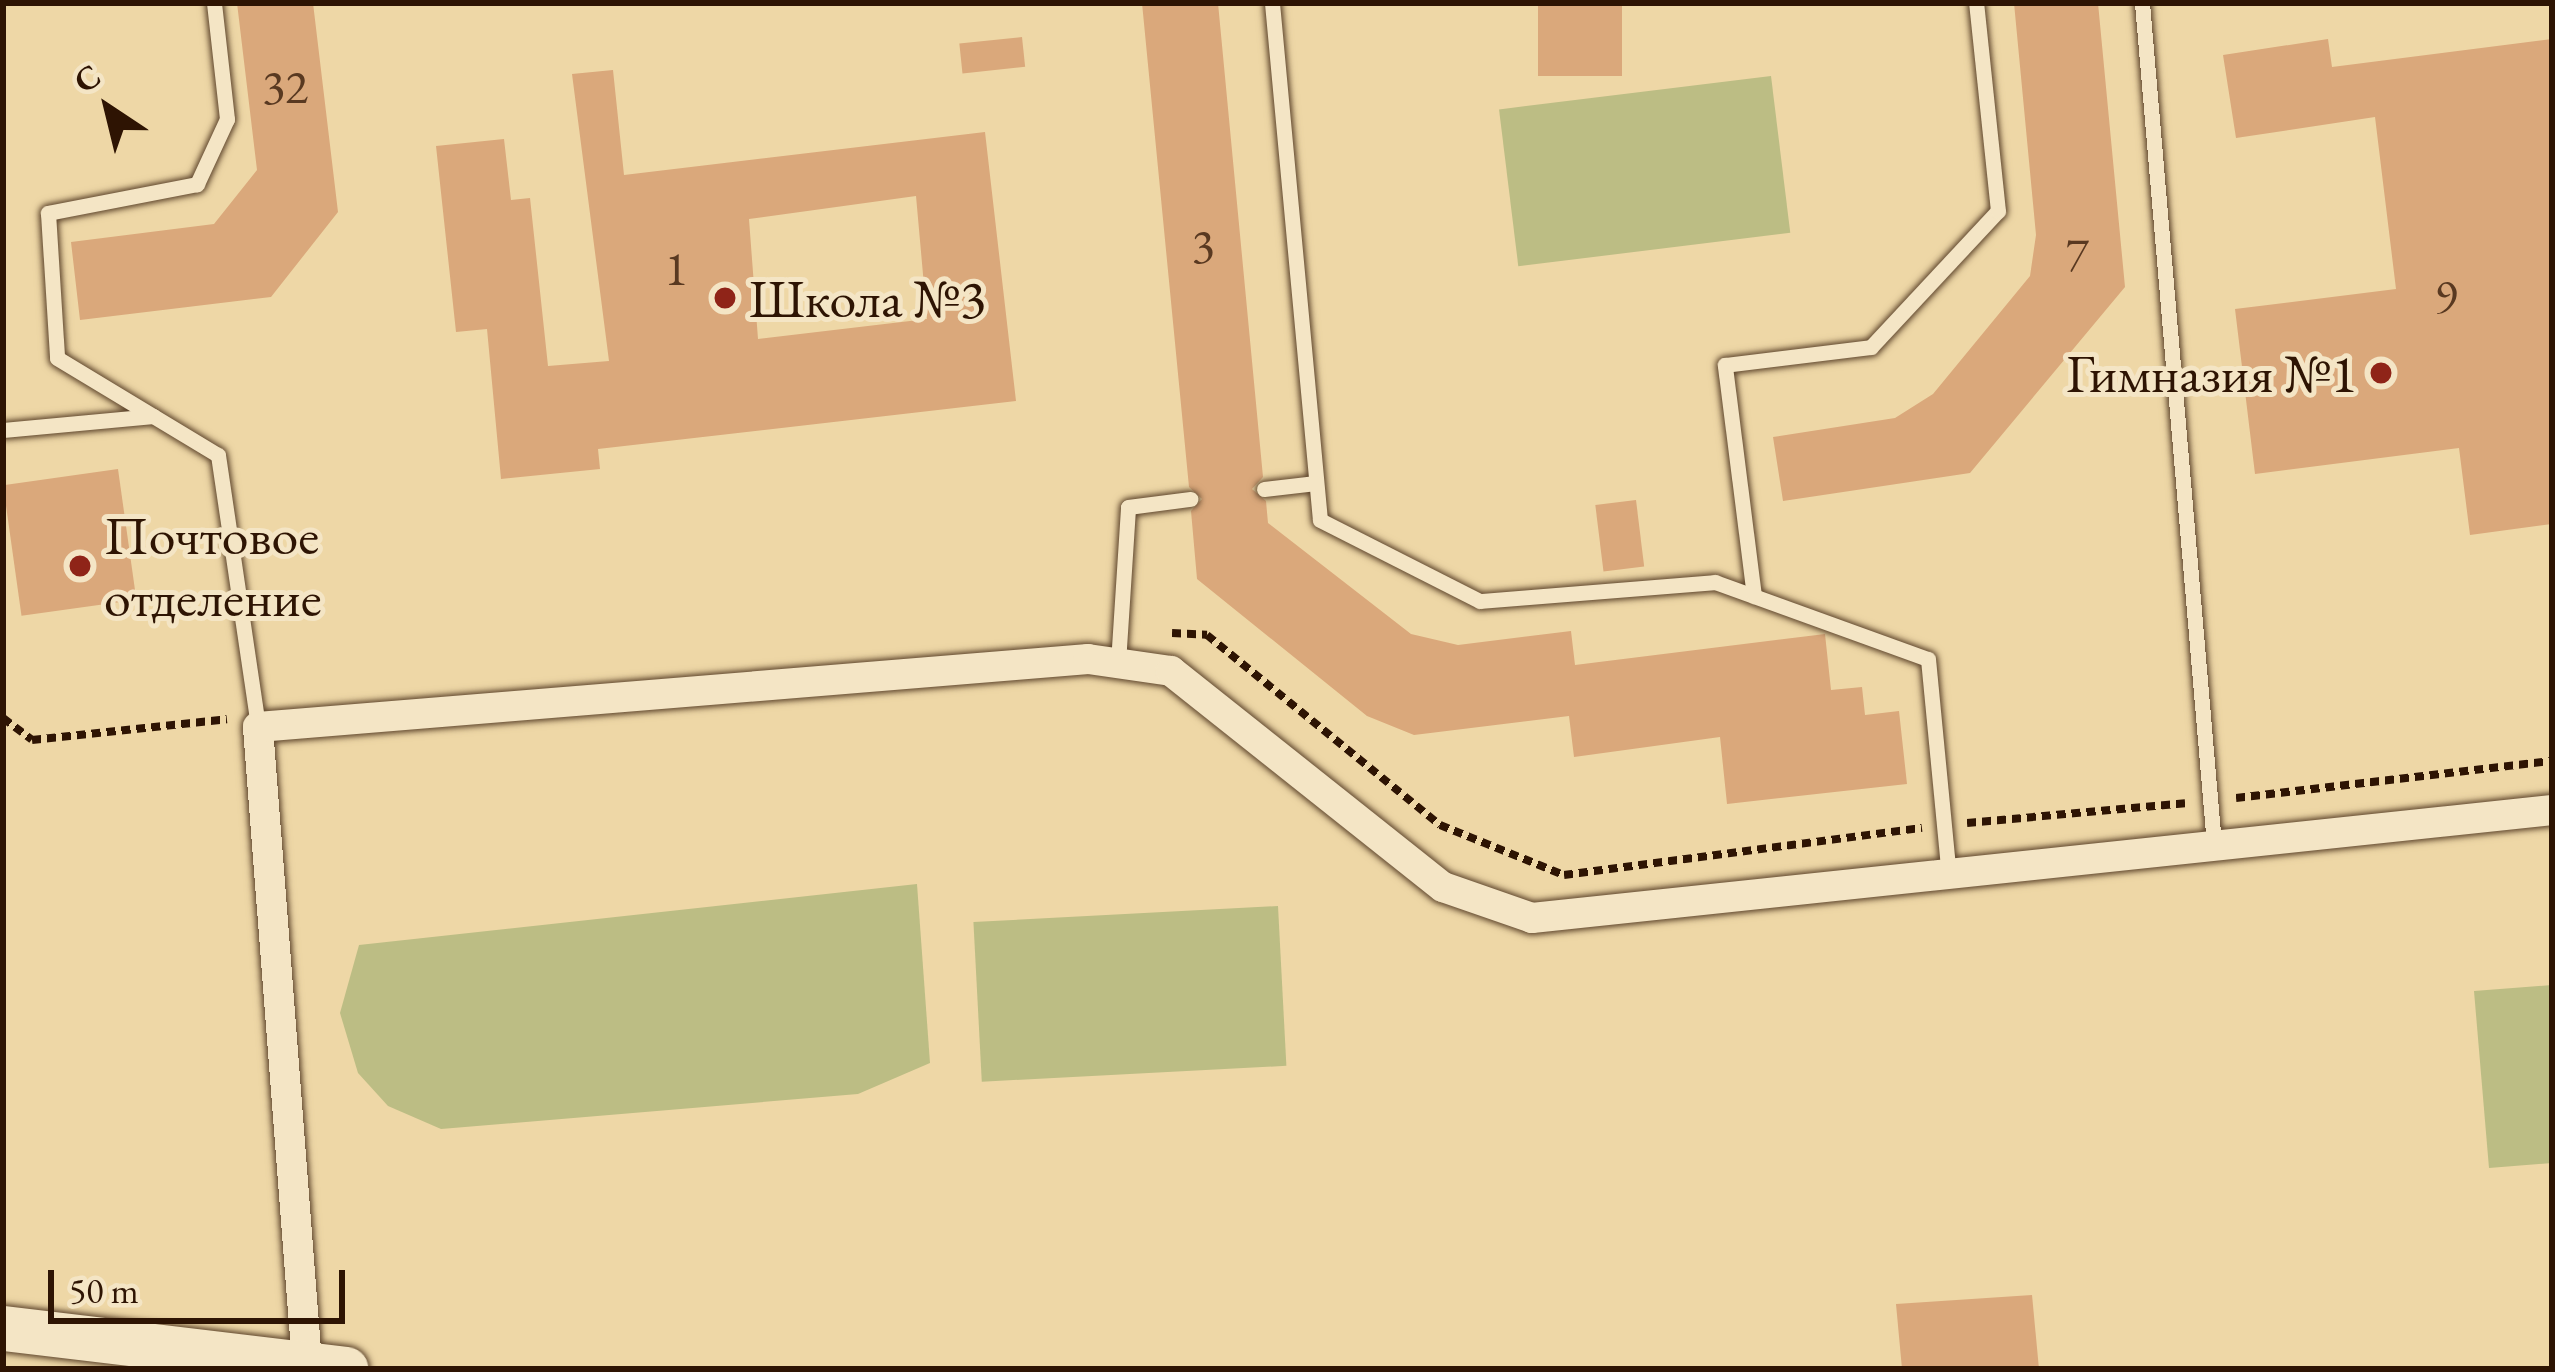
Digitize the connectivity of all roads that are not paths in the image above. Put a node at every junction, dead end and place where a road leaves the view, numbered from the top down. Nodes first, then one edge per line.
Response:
1 (214, 3) edge
2 (1272, 3) edge
3 (1976, 3) edge
4 (2142, 3) edge
5 (152, 416) junction
6 (3, 430) edge
7 (1316, 483) junction
8 (1264, 489) dead end
9 (1190, 499) dead end
10 (1754, 596) junction
11 (1118, 663) junction
12 (258, 727) junction
13 (2552, 810) edge
14 (2214, 845) junction
15 (1949, 881) junction
16 (3, 1328) edge
17 (327, 1366) edge

1 - 5 lane
2 - 7 lane
3 - 10 lane
4 - 14 lane
5 - 6 lane
5 - 12 lane
7 - 8 lane
7 - 10 lane
9 - 11 lane
10 - 15 lane
11 - 12 street
11 - 15 street
12 - 17 street
13 - 14 street
14 - 15 street
16 - 17 street

